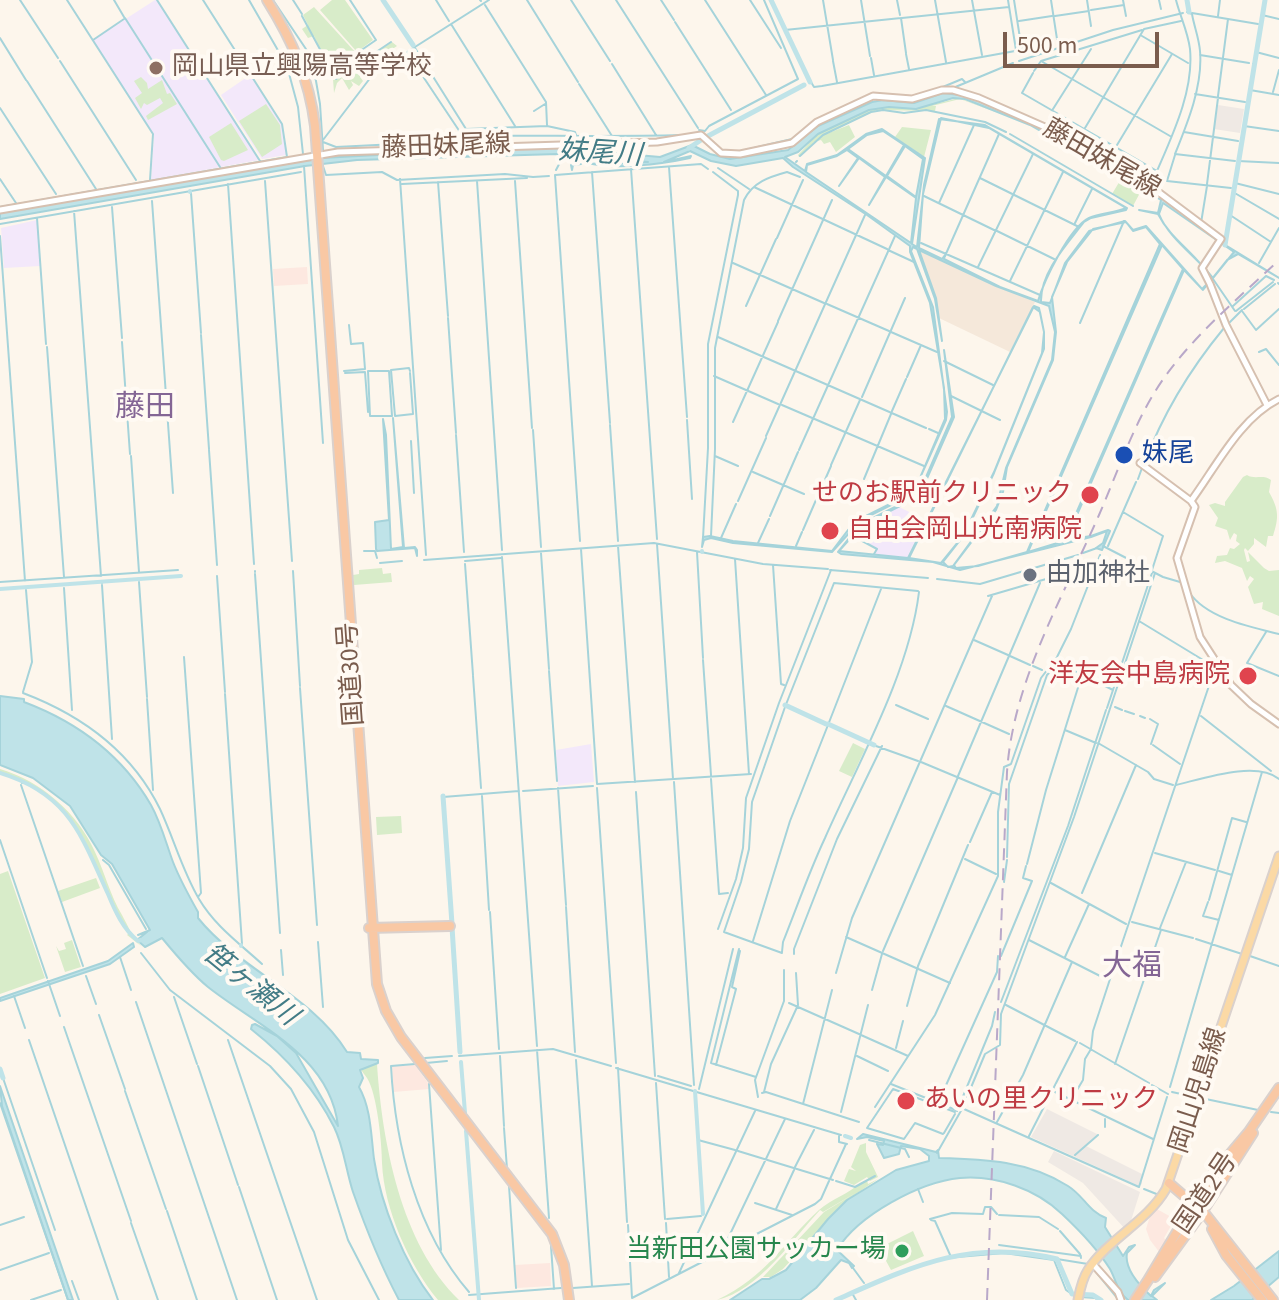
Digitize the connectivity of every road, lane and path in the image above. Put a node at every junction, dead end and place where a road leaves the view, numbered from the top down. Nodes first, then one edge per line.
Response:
1 (265, 0) edge
2 (316, 159) junction
3 (0, 210) edge
4 (1279, 399) edge
5 (1267, 405) junction
6 (1140, 463) dead end
7 (1191, 501) junction
8 (1279, 724) edge
9 (1279, 856) edge
10 (370, 926) junction
11 (450, 926) dead end
12 (1279, 1088) edge
13 (1279, 1094) edge
14 (1253, 1129) junction
15 (1169, 1183) junction
16 (1211, 1190) junction
17 (1193, 1204) junction
18 (1200, 1215) junction
19 (1213, 1225) junction
20 (557, 1245) junction
21 (1165, 1258) junction
22 (1093, 1263) junction
23 (1241, 1266) junction
24 (561, 1267) junction
25 (1079, 1297) edge
26 (567, 1300) edge
27 (1121, 1300) edge
28 (1137, 1300) edge
29 (1262, 1300) edge
30 (1273, 1300) edge

1 - 2 highway, 国道30号
2 - 3 main road, 藤田妹尾線
2 - 5 main road, 藤田妹尾線
2 - 10 highway, 国道30号
4 - 5 main road
5 - 7 main road
6 - 7 main road
7 - 8 main road
9 - 15 main road, 岡山児島線
10 - 11 highway
10 - 20 highway, 国道30号
10 - 24 highway, 国道30号
12 - 14 highway, 国道2号
13 - 14 highway, 国道2号
14 - 16 highway, 国道2号
14 - 17 highway
15 - 17 highway
15 - 22 main road, 岡山児島線
16 - 18 highway
16 - 19 highway
16 - 21 highway, 国道2号, bridge
17 - 18 highway
17 - 21 highway
18 - 19 highway
18 - 21 highway
18 - 23 highway
19 - 23 highway
20 - 24 highway
20 - 26 highway, 国道30号
21 - 28 highway
22 - 25 main road, 岡山児島線
22 - 27 main road
23 - 29 highway
23 - 30 highway
24 - 26 highway, 国道30号

